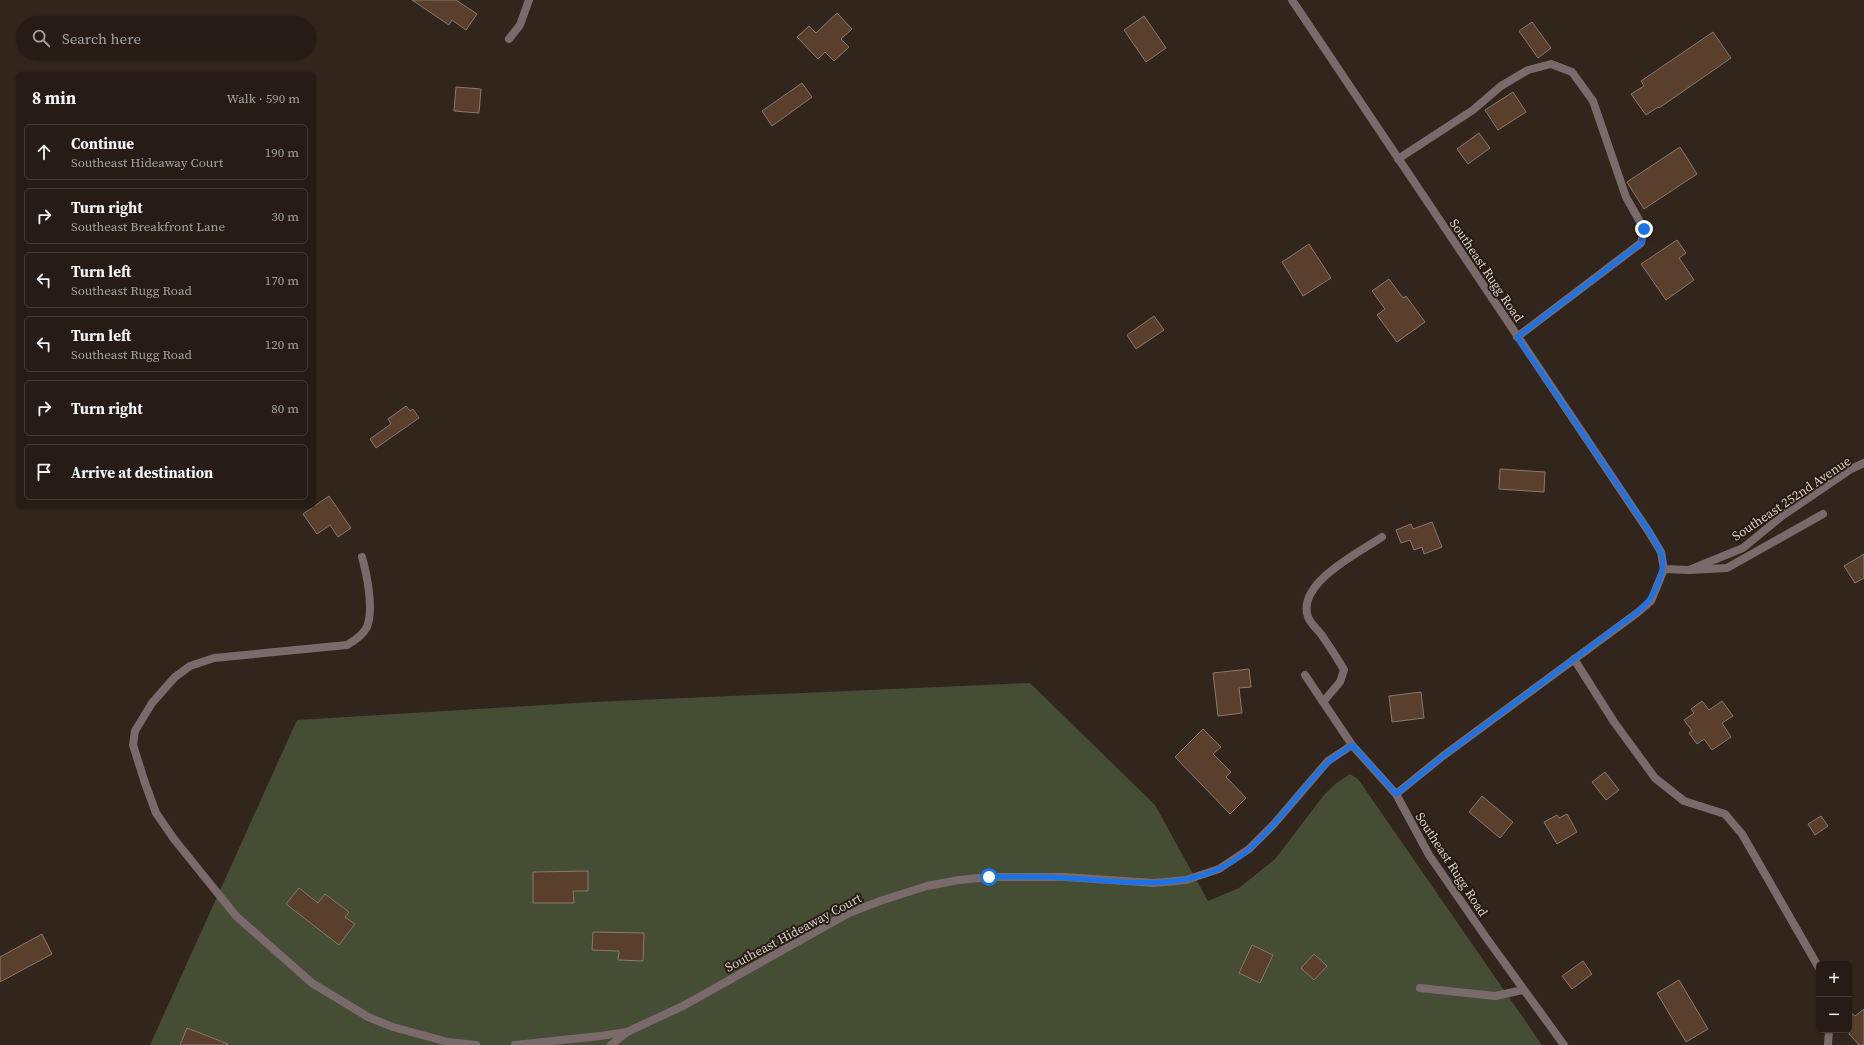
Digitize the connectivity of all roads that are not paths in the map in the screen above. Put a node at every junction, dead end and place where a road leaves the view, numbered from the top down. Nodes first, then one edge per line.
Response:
1 (529, 0) edge
2 (1292, 0) edge
3 (509, 39) dead end
4 (1398, 159) junction
5 (1517, 337) junction
6 (1864, 463) edge
7 (1823, 514) dead end
8 (1382, 537) dead end
9 (362, 556) dead end
10 (1664, 569) junction
11 (1689, 570) junction
12 (1574, 659) junction
13 (1305, 675) dead end
14 (1323, 702) junction
15 (1352, 745) junction
16 (1396, 794) junction
17 (1816, 963) edge
18 (1420, 988) dead end
19 (1523, 990) junction
20 (627, 1032) junction
21 (1829, 1033) edge
22 (1564, 1044) edge
23 (476, 1045) edge
24 (515, 1045) edge
25 (611, 1045) edge
26 (1828, 1045) edge

1 - 3 street
2 - 4 street, Southeast Rugg Road
4 - 5 street, Southeast Rugg Road
4 - 5 street
5 - 10 street, Southeast Rugg Road
6 - 11 street, Southeast 252nd Avenue
7 - 11 street
8 - 14 street
9 - 23 street
10 - 11 street, Southeast 252nd Avenue
10 - 12 street
12 - 16 street
12 - 17 street
13 - 14 street, Southeast Rugg Road
14 - 15 street, Southeast Rugg Road
15 - 16 street, Southeast Rugg Road
15 - 20 street, Southeast Hideaway Court
16 - 19 street, Southeast Rugg Road
18 - 19 street
19 - 22 street, Southeast Rugg Road
20 - 24 street, Southeast Hideaway Court
20 - 25 street
21 - 26 street

